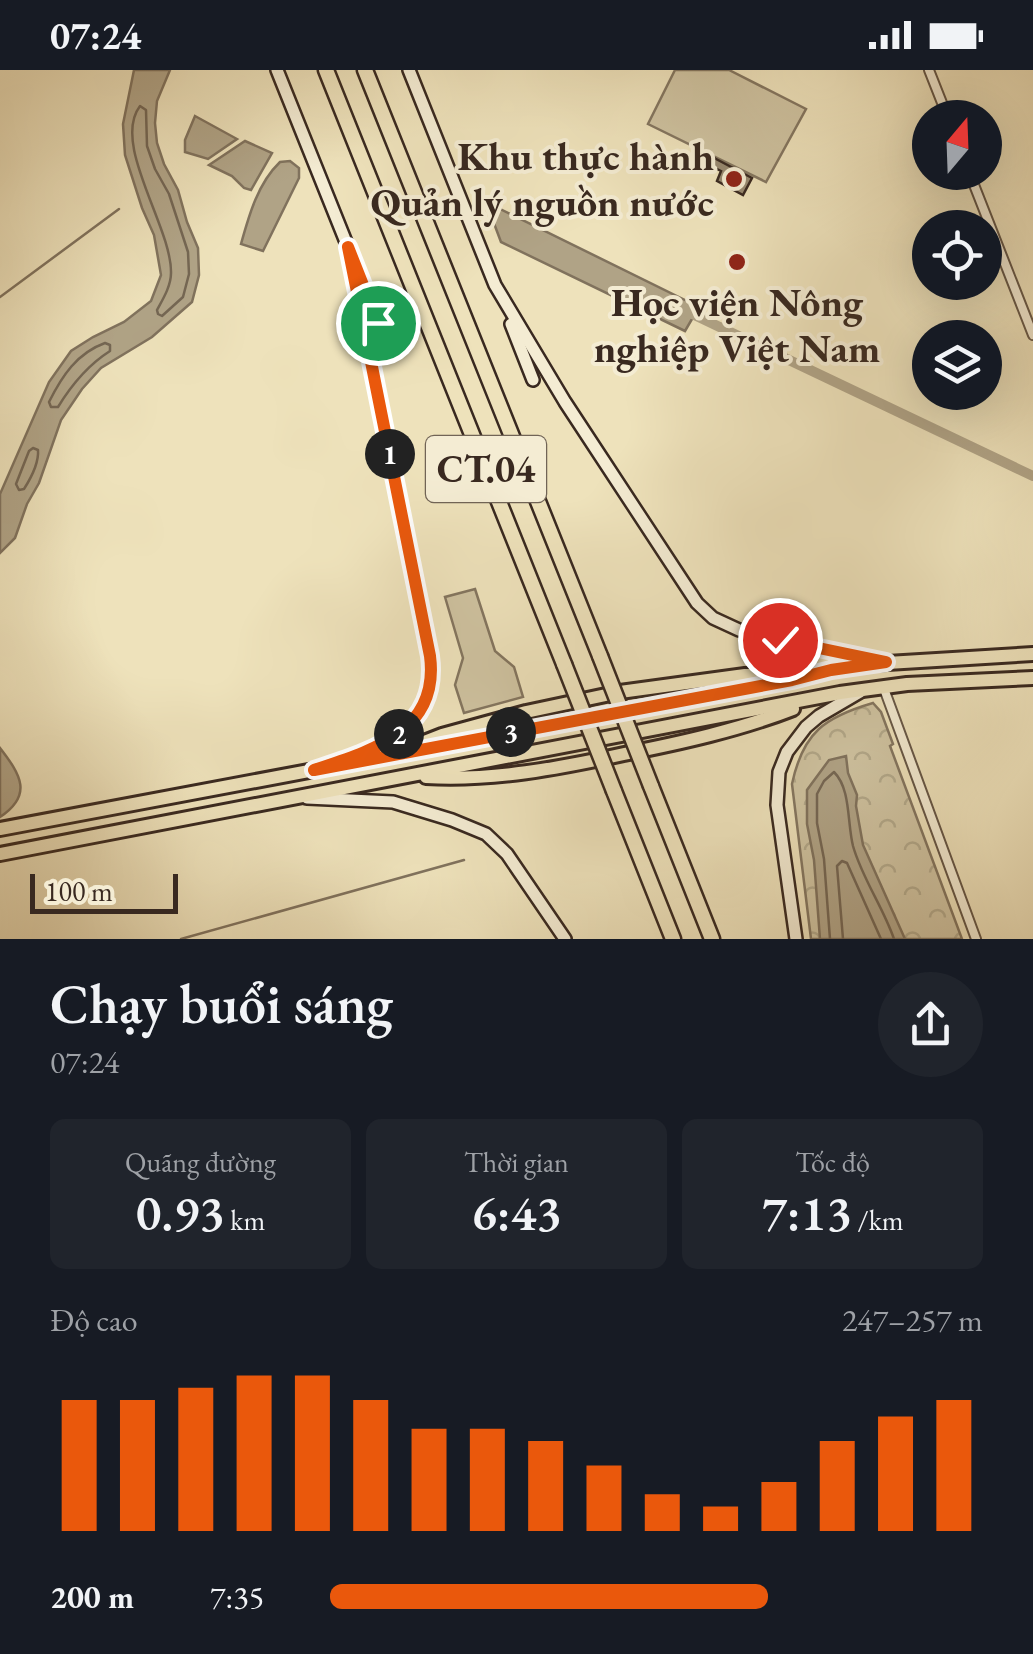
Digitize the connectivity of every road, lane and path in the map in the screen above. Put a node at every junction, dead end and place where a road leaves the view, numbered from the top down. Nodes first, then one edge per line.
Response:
1 (277, 70) edge
2 (326, 70) edge
3 (364, 70) edge
4 (409, 70) edge
5 (929, 70) edge
6 (941, 100) edge
7 (976, 190) edge
8 (348, 247) junction
9 (495, 284) junction
10 (378, 323) dead end
11 (1033, 336) edge
12 (534, 380) dead end
13 (1033, 654) edge
14 (886, 662) junction
15 (1033, 678) edge
16 (883, 686) junction
17 (867, 688) junction
18 (314, 770) junction
19 (197, 792) junction
20 (293, 798) junction
21 (202, 815) junction
22 (0, 830) edge
23 (0, 854) edge
24 (565, 939) edge
25 (673, 939) edge
26 (712, 939) edge
27 (796, 939) edge
28 (976, 939) edge

1 - 8 main road
2 - 25 highway, CT.04, bridge
3 - 26 highway, CT.04, bridge
4 - 9 main road
5 - 6 street
7 - 11 street
8 - 10 main road
8 - 18 main road
9 - 12 main road
9 - 14 main road
13 - 14 main road
14 - 18 main road
15 - 16 main road
16 - 17 main road
16 - 28 street
17 - 20 main road
17 - 27 main road
18 - 19 main road
19 - 21 main road
19 - 22 main road
20 - 21 main road
20 - 24 main road
21 - 23 main road

